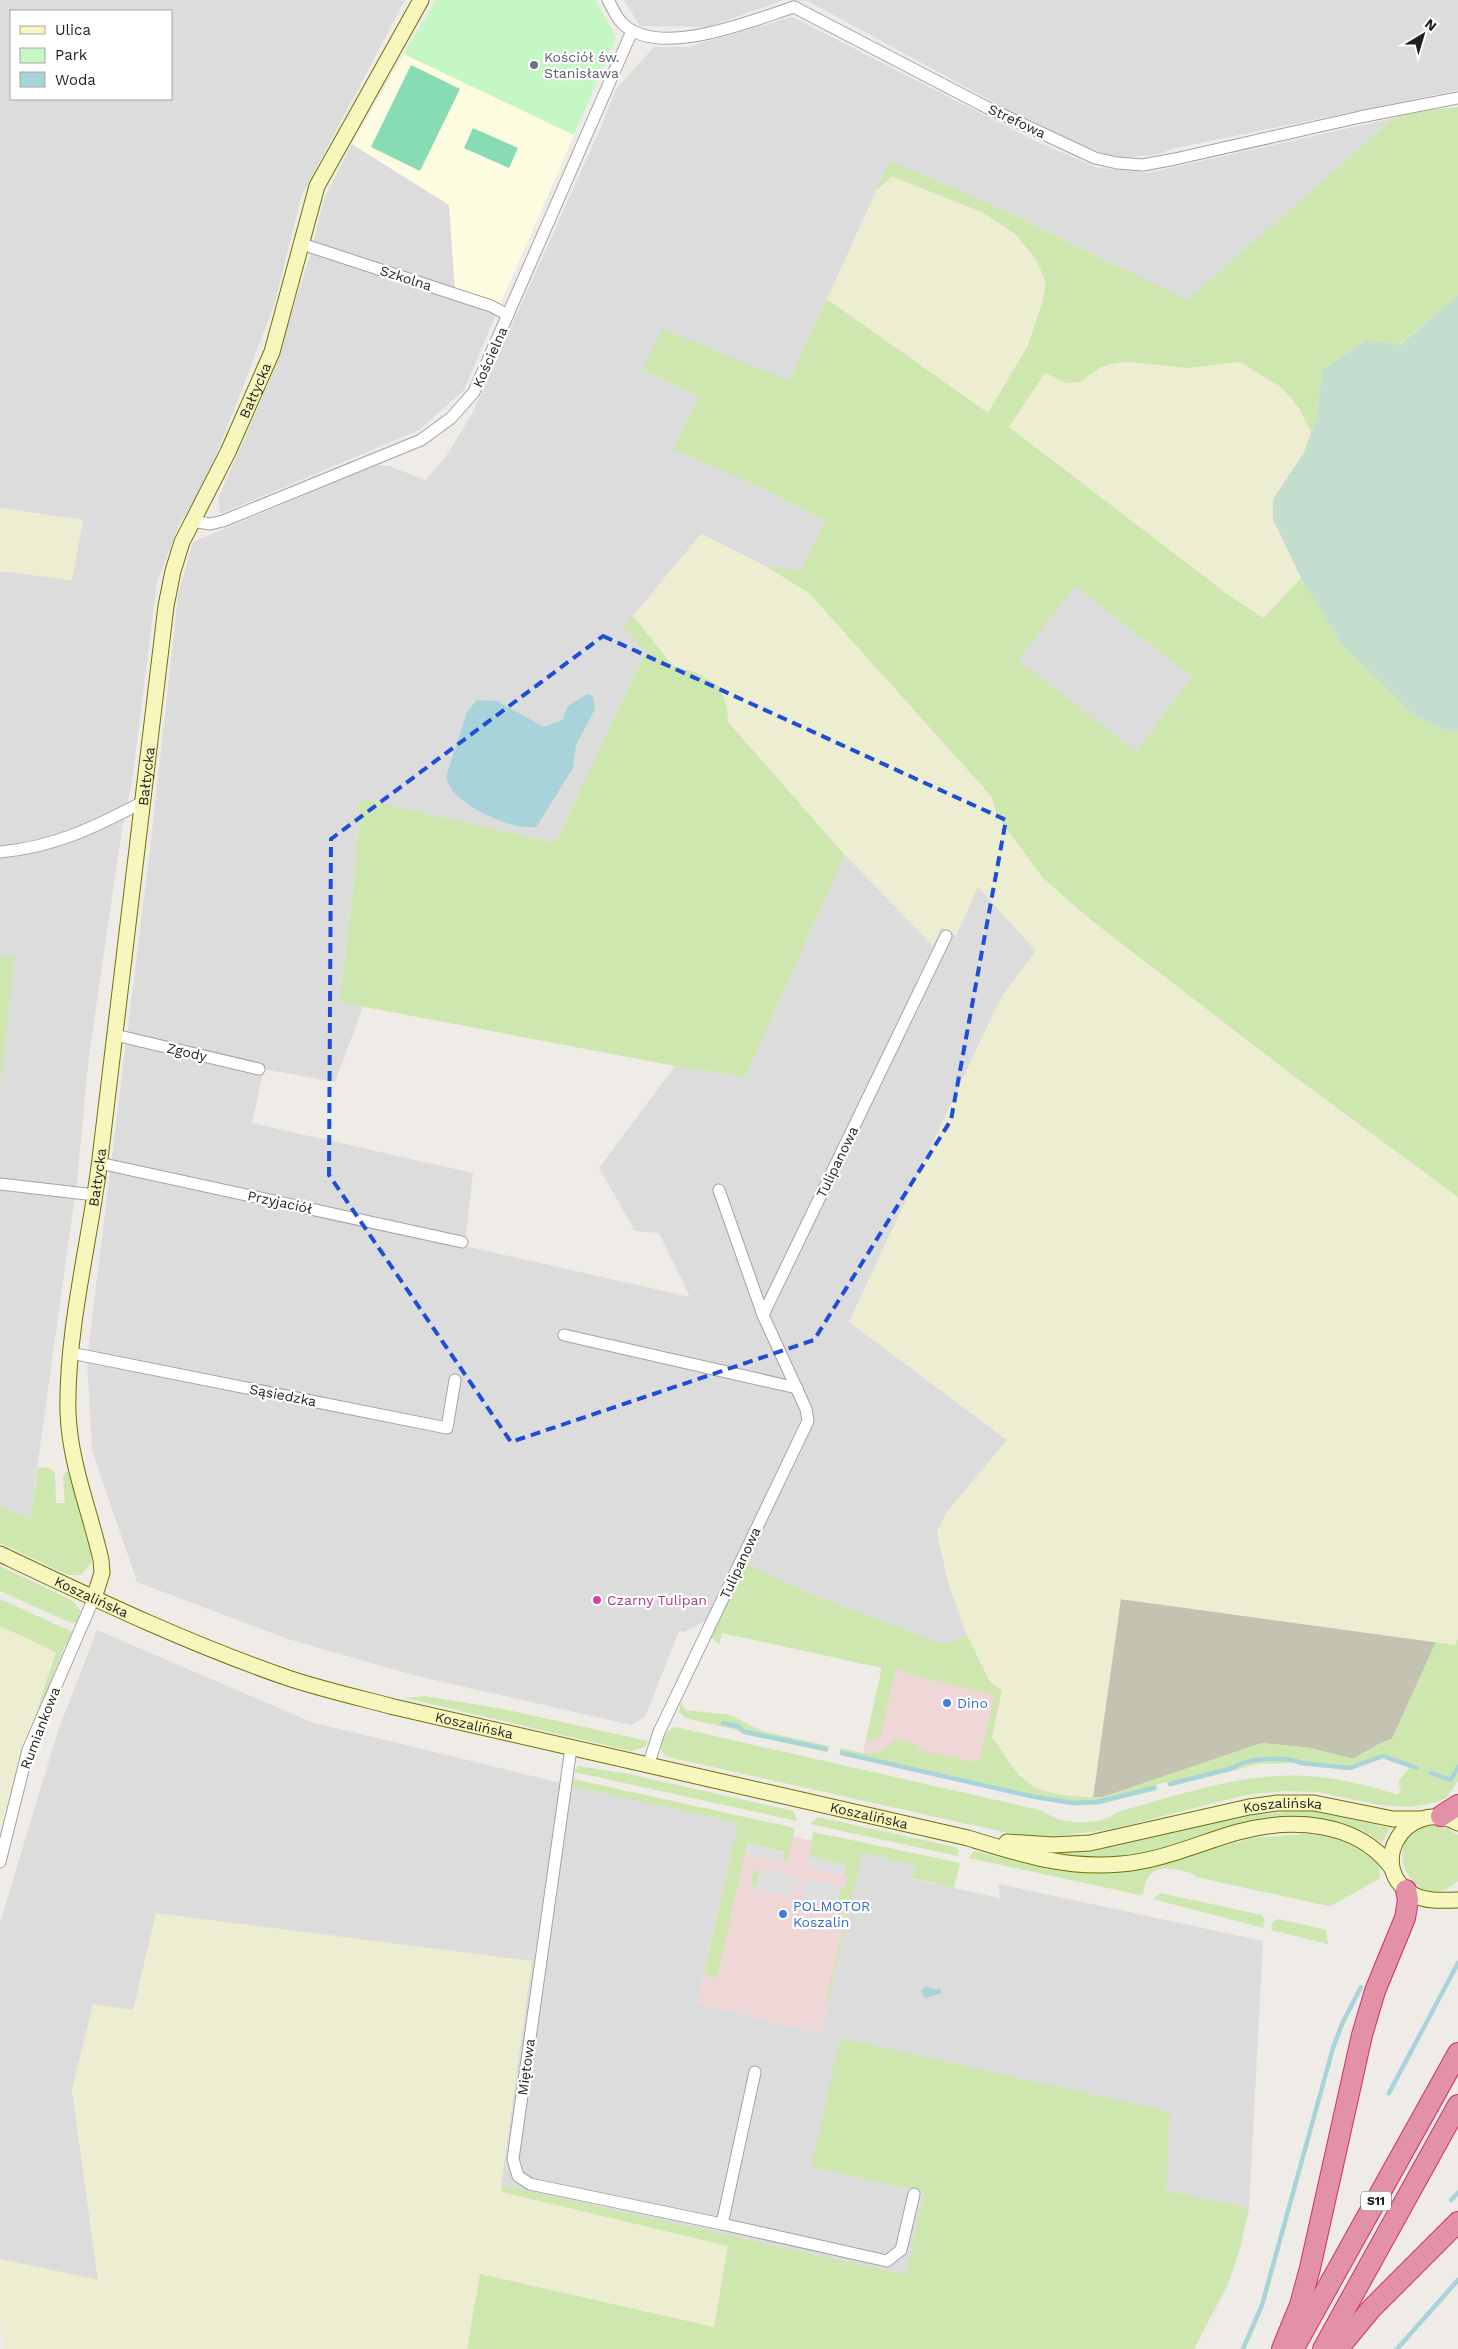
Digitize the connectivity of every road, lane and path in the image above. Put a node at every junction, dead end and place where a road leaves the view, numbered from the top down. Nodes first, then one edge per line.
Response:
1 (421, 0) edge
2 (608, 0) edge
3 (796, 3) edge
4 (632, 31) junction
5 (1458, 98) edge
6 (302, 244) junction
7 (508, 315) junction
8 (192, 521) junction
9 (143, 802) junction
10 (0, 852) edge
11 (946, 936) dead end
12 (115, 1035) junction
13 (260, 1069) dead end
14 (99, 1163) junction
15 (0, 1184) edge
16 (719, 1190) dead end
17 (95, 1195) junction
18 (462, 1242) dead end
19 (763, 1315) junction
20 (564, 1335) dead end
21 (71, 1354) junction
22 (455, 1380) dead end
23 (797, 1388) junction
24 (0, 1554) edge
25 (94, 1598) junction
26 (571, 1748) junction
27 (648, 1766) junction
28 (1458, 1805) edge
29 (1419, 1819) junction
30 (1450, 1820) edge
31 (968, 1838) junction
32 (0, 1862) edge
33 (1391, 1866) junction
34 (1406, 1890) junction
35 (1458, 1900) edge
36 (1458, 2053) edge
37 (755, 2072) dead end
38 (1458, 2105) edge
39 (914, 2194) dead end
40 (1458, 2222) edge
41 (722, 2224) junction
42 (1282, 2349) edge
43 (1293, 2349) edge
44 (1323, 2349) edge
45 (1338, 2349) edge

1 - 6 main road, Bałtycka
2 - 4 street
3 - 4 street, Strefowa
3 - 5 street, Strefowa
4 - 7 street, Kościelna
6 - 7 street, Szkolna
6 - 8 main road, Bałtycka
7 - 8 street, Kościelna
8 - 9 main road, Bałtycka
9 - 10 street
9 - 12 main road, Bałtycka
11 - 19 street, Tulipanowa
12 - 13 street, Zgody
12 - 14 main road, Bałtycka
14 - 17 main road, Bałtycka
14 - 18 street, Przyjaciół
15 - 17 street
16 - 19 street
17 - 21 main road, Bałtycka
19 - 23 street, Tulipanowa
20 - 23 street
21 - 22 street, Sąsiedzka
21 - 25 main road, Bałtycka
23 - 27 street, Tulipanowa
24 - 25 main road, Koszalińska
25 - 26 main road, Koszalińska
25 - 32 street, Rumiankowa
26 - 27 main road, Koszalińska
26 - 41 street, Miętowa
27 - 31 main road, Koszalińska
28 - 30 highway
29 - 30 main road, Koszalińska
29 - 31 main road, Koszalińska
29 - 33 main road
31 - 33 main road, Koszalińska
33 - 34 main road, Koszalińska
34 - 35 main road
34 - 42 highway
36 - 43 highway, S11
37 - 41 street
38 - 44 highway, S11
39 - 41 street, Miętowa
40 - 45 highway

